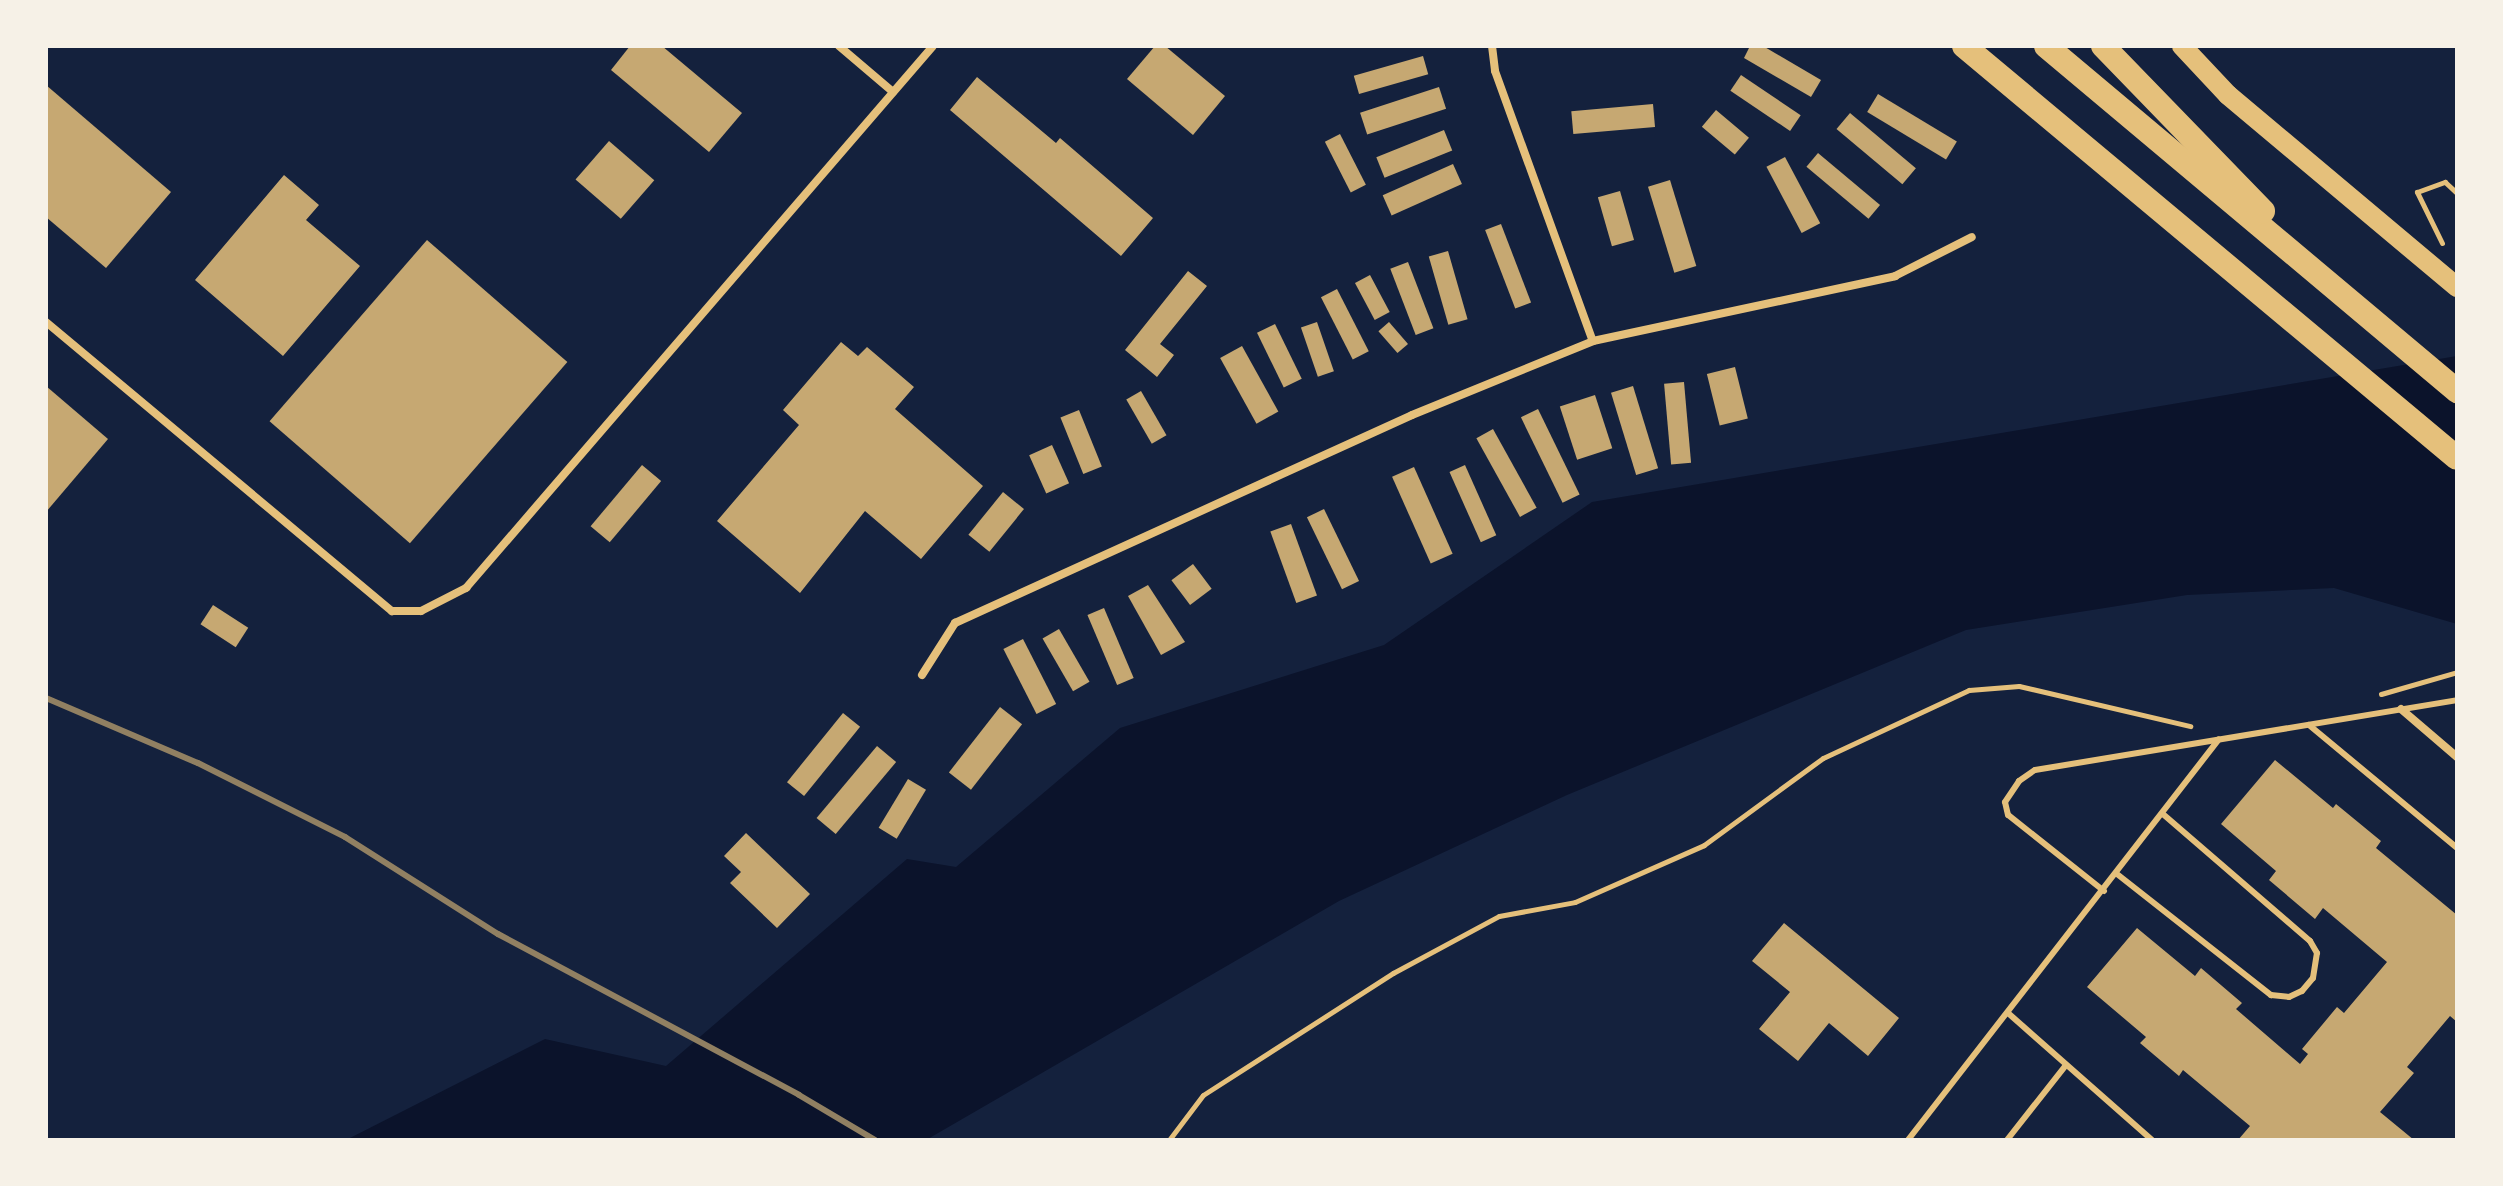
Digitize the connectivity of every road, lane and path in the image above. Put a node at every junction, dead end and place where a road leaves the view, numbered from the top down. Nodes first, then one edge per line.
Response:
1 (839, 46) edge
2 (933, 46) edge
3 (1492, 46) edge
4 (1964, 46) edge
5 (1975, 46) edge
6 (2046, 46) edge
7 (2103, 46) edge
8 (2182, 46) edge
9 (2020, 89) junction
10 (893, 92) junction
11 (2457, 193) edge
12 (1972, 237) dead end
13 (2443, 244) dead end
14 (2330, 283) junction
15 (2457, 287) edge
16 (46, 322) edge
17 (1593, 341) junction
18 (2457, 391) edge
19 (2457, 458) edge
20 (2457, 672) edge
21 (922, 675) dead end
22 (2367, 698) dead end
23 (2457, 700) edge
24 (2401, 709) junction
25 (2202, 724) dead end
26 (2309, 725) junction
27 (2219, 739) junction
28 (2457, 757) edge
29 (2163, 814) junction
30 (2457, 848) edge
31 (2117, 874) junction
32 (2104, 891) junction
33 (2008, 1013) junction
34 (2066, 1065) junction
35 (2142, 1132) junction
36 (1169, 1140) edge
37 (1908, 1140) edge
38 (2007, 1140) edge
39 (2136, 1140) edge
40 (2152, 1140) edge

1 - 10 street
2 - 10 street
3 - 17 street
4 - 9 highway
5 - 9 highway
6 - 14 highway
7 - 14 highway
8 - 15 main road
9 - 19 highway
10 - 16 street
11 - 13 path
12 - 17 street
14 - 18 highway
17 - 21 street
20 - 22 path
23 - 24 lane
24 - 26 lane
24 - 28 street
25 - 36 path
26 - 27 lane
26 - 30 lane
27 - 29 lane
27 - 32 lane
29 - 31 lane
29 - 31 lane
31 - 32 lane
32 - 33 lane
33 - 34 lane
33 - 37 lane
34 - 35 lane
34 - 38 lane
35 - 39 lane
35 - 40 lane

